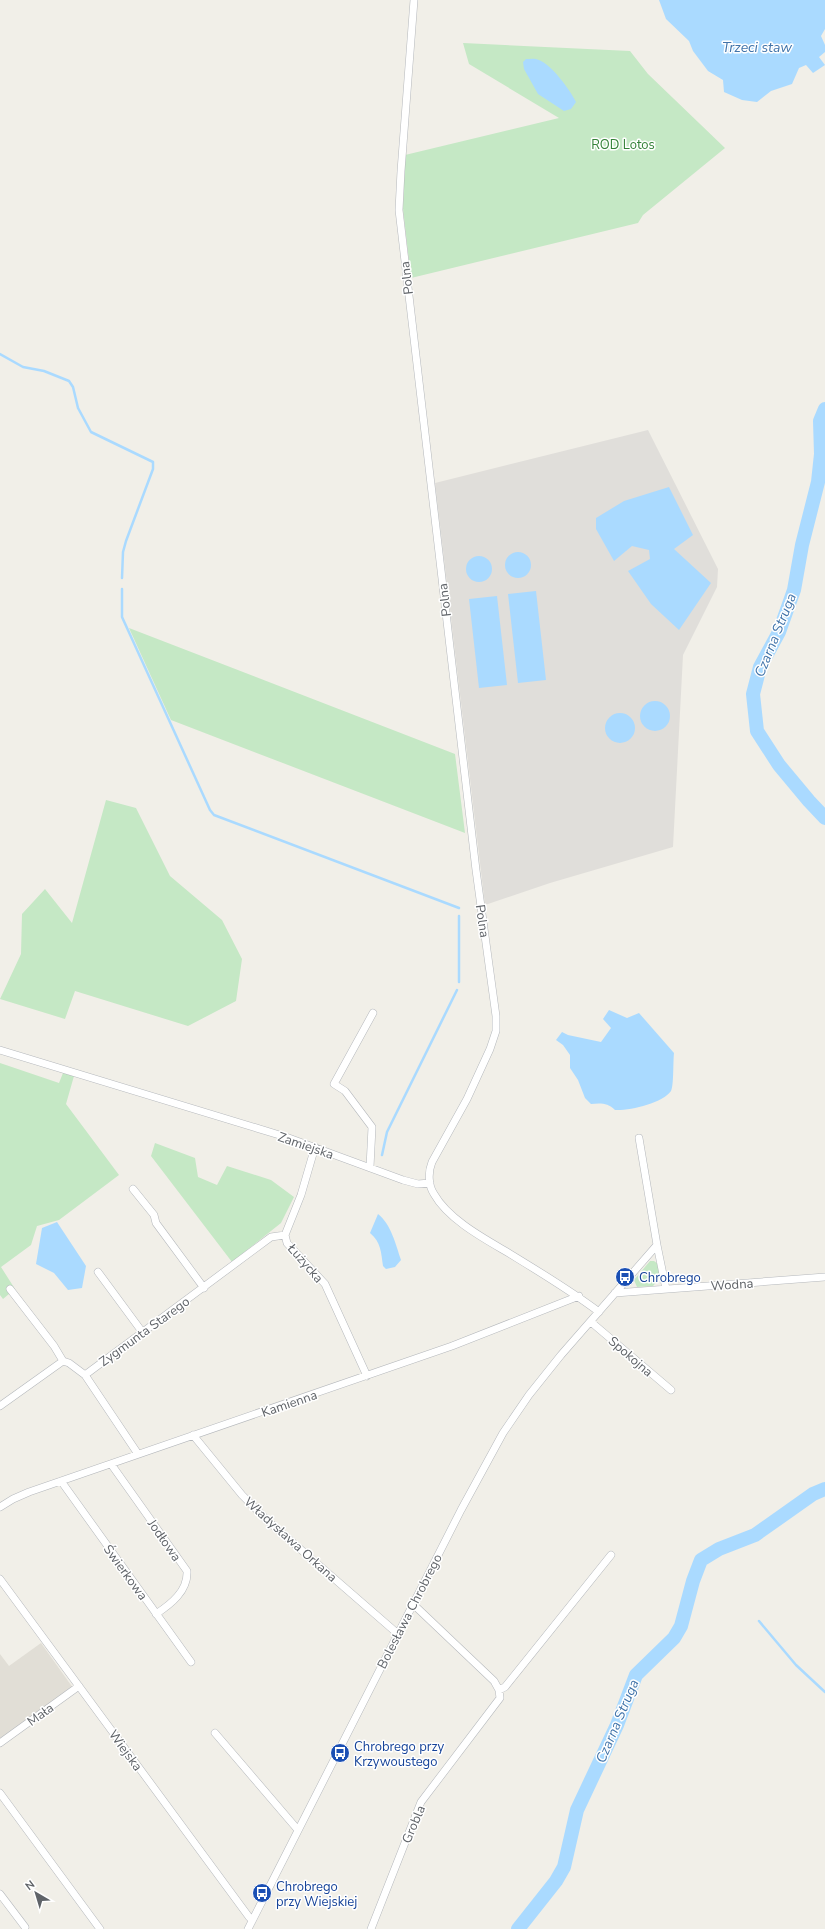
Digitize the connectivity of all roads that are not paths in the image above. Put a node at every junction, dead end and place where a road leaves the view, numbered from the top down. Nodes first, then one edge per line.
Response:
1 (414, 0) edge
2 (373, 1013) dead end
3 (0, 1050) edge
4 (639, 1138) dead end
5 (315, 1147) junction
6 (370, 1167) junction
7 (430, 1183) junction
8 (134, 1189) dead end
9 (284, 1235) junction
10 (658, 1245) junction
11 (98, 1272) dead end
12 (825, 1277) edge
13 (204, 1288) junction
14 (10, 1289) dead end
15 (666, 1289) junction
16 (615, 1293) junction
17 (579, 1296) junction
18 (599, 1312) junction
19 (591, 1322) junction
20 (143, 1333) junction
21 (63, 1361) junction
22 (85, 1375) junction
23 (367, 1376) junction
24 (671, 1390) dead end
25 (0, 1406) edge
26 (194, 1435) junction
27 (138, 1454) junction
28 (111, 1464) junction
29 (61, 1481) junction
30 (0, 1507) edge
31 (611, 1555) dead end
32 (0, 1579) edge
33 (413, 1604) junction
34 (156, 1614) junction
35 (398, 1634) junction
36 (191, 1662) dead end
37 (79, 1686) junction
38 (499, 1690) junction
39 (214, 1733) dead end
40 (0, 1743) edge
41 (0, 1793) edge
42 (298, 1830) junction
43 (0, 1894) edge
44 (252, 1920) junction
45 (25, 1927) dead end
46 (99, 1929) edge
47 (248, 1929) edge
48 (371, 1929) edge

1 - 7 street, Polna
2 - 6 street
3 - 5 street, Zamiejska
4 - 10 street
5 - 6 street, Zamiejska
5 - 9 street, Łużycka
6 - 7 street, Zamiejska
7 - 17 street
8 - 13 street
9 - 13 street, Zygmunta Starego
9 - 23 street, Łużycka
10 - 15 street
10 - 16 street
11 - 20 street
12 - 15 street, Wodna
13 - 20 street, Zygmunta Starego
14 - 21 street
15 - 16 street, Wodna
16 - 18 street
17 - 18 street
17 - 23 street, Kamienna
18 - 19 street, Bolesława Chrobrego
19 - 24 street, Spokojna
19 - 33 street, Bolesława Chrobrego
20 - 22 street, Zygmunta Starego
21 - 22 street
21 - 25 street
22 - 27 street
23 - 26 street, Kamienna
26 - 27 street, Kamienna
26 - 35 street, Władysława Orkana
27 - 28 street, Kamienna
28 - 29 street, Kamienna
28 - 34 street, Jodłowa
29 - 30 street, Kamienna
29 - 34 street, Świerkowa
31 - 38 street, Grobla
32 - 37 street, Wiejska
33 - 35 street, Bolesława Chrobrego
33 - 38 street
34 - 36 street, Świerkowa
35 - 42 street, Bolesława Chrobrego
37 - 40 street, Mała
37 - 44 street, Wiejska
38 - 48 street, Grobla
39 - 42 street
41 - 46 street
42 - 44 street, Bolesława Chrobrego
43 - 45 street
44 - 47 street, Bolesława Chrobrego

